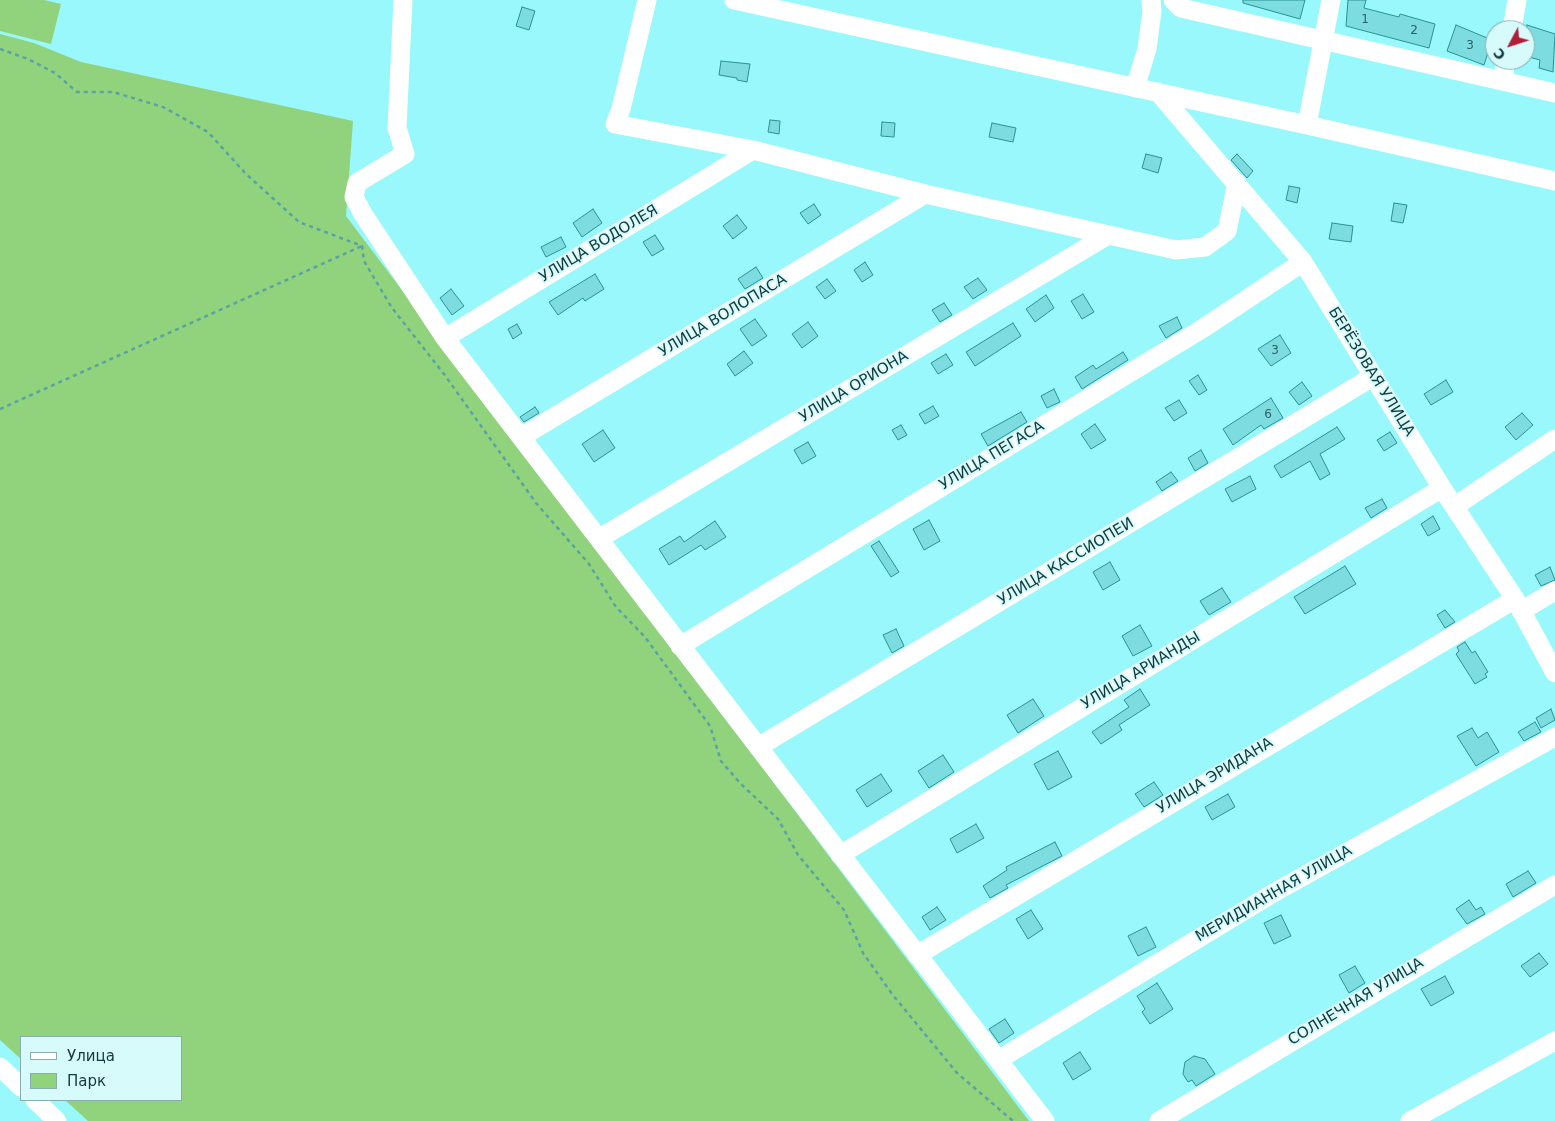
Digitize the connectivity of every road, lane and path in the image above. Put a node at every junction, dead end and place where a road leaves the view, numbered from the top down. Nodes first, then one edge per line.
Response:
1 (403, 0) edge
2 (646, 0) edge
3 (734, 0) edge
4 (1151, 0) edge
5 (1174, 0) edge
6 (1331, 0) edge
7 (1518, 0) edge
8 (1514, 20) edge
9 (1323, 42) junction
10 (0, 49) edge
11 (1504, 70) edge
12 (1503, 80) junction
13 (1135, 88) junction
14 (1158, 92) junction
15 (1555, 93) edge
16 (1307, 125) junction
17 (753, 150) junction
18 (1555, 181) edge
19 (1236, 183) junction
20 (926, 194) junction
21 (1108, 235) junction
22 (362, 246) junction
23 (1303, 262) junction
24 (445, 338) junction
25 (1374, 376) junction
26 (0, 408) edge
27 (521, 438) junction
28 (1555, 439) edge
29 (1442, 488) junction
30 (1455, 506) junction
31 (600, 538) junction
32 (1555, 591) edge
33 (1518, 605) junction
34 (680, 646) junction
35 (1555, 673) edge
36 (1555, 737) edge
37 (758, 747) junction
38 (840, 855) junction
39 (1555, 886) edge
40 (917, 954) junction
41 (1555, 1041) edge
42 (998, 1060) junction
43 (0, 1067) edge
44 (20, 1086) edge
45 (36, 1101) edge
46 (58, 1121) edge
47 (1013, 1121) edge
48 (1046, 1121) edge
49 (1159, 1121) edge
50 (1410, 1121) edge

1 - 24 street
2 - 17 street
3 - 13 street
4 - 13 street
5 - 9 street
6 - 9 street
7 - 8 street
9 - 12 street
9 - 16 street
10 - 22 path
11 - 12 street
12 - 15 street
13 - 14 street
14 - 16 street
14 - 19 street, БЕРЁЗОВАЯ УЛИЦА
16 - 18 street
17 - 20 street
17 - 24 street, УЛИЦА ВОДОЛЕЯ
19 - 21 street
19 - 23 street, БЕРЁЗОВАЯ УЛИЦА
20 - 21 street
20 - 27 street, УЛИЦА ВОЛОПАСА
21 - 31 street, УЛИЦА ОРИОНА
22 - 26 path
22 - 47 path
23 - 25 street, БЕРЁЗОВАЯ УЛИЦА
23 - 34 street, УЛИЦА ПЕГАСА
24 - 27 street
25 - 29 street, БЕРЁЗОВАЯ УЛИЦА
25 - 37 street, УЛИЦА КАССИОПЕИ
27 - 31 street
28 - 30 street
29 - 30 street, БЕРЁЗОВАЯ УЛИЦА
29 - 38 street, УЛИЦА АРИАНДЫ
30 - 33 street, БЕРЁЗОВАЯ УЛИЦА
31 - 34 street
32 - 33 street, УЛИЦА ЭРИДАНА
33 - 35 street, БЕРЁЗОВАЯ УЛИЦА
33 - 40 street, УЛИЦА ЭРИДАНА
34 - 37 street
36 - 42 street, МЕРИДИАННАЯ УЛИЦА
37 - 38 street
38 - 40 street
39 - 49 street, СОЛНЕЧНАЯ УЛИЦА
40 - 42 street
41 - 50 street
42 - 48 street
43 - 44 street
45 - 46 street

